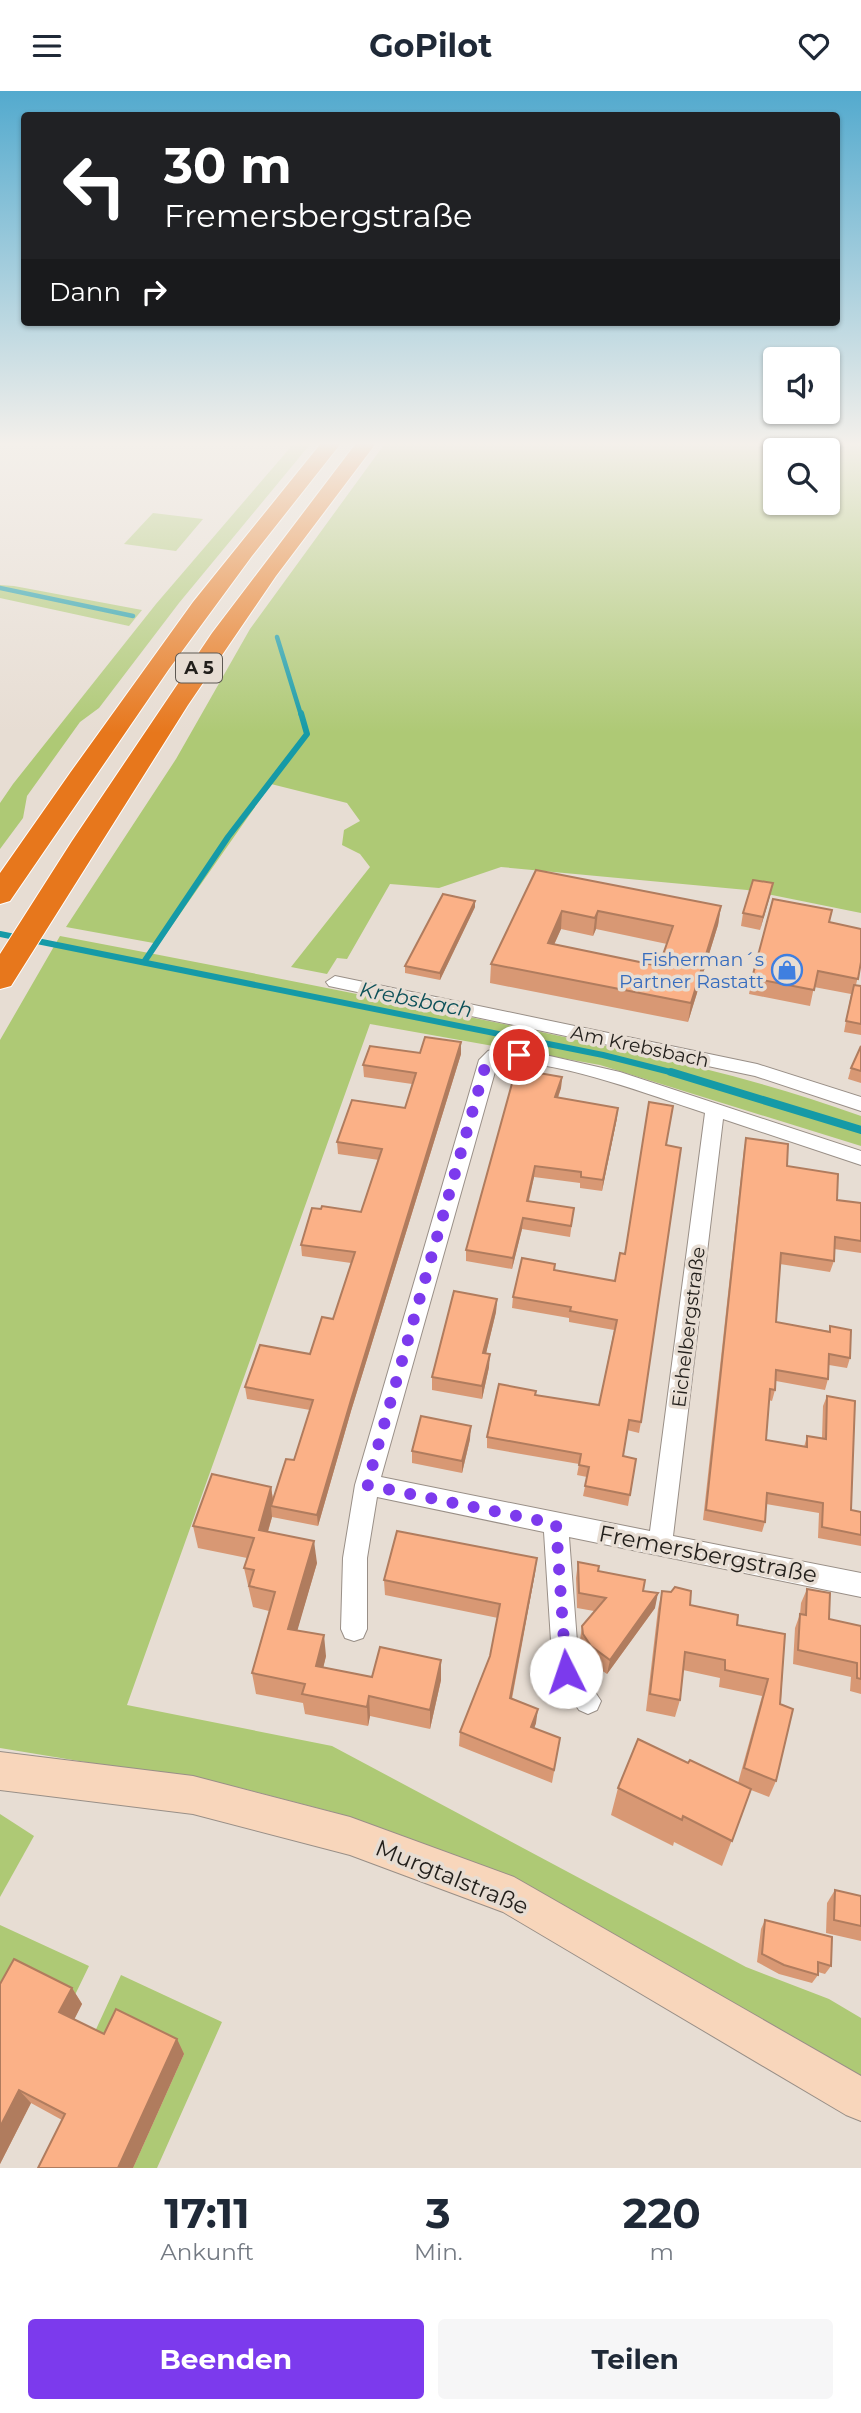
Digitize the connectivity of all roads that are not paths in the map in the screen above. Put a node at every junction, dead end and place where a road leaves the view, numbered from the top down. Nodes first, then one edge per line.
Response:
1 (253, 539) edge
2 (292, 539) edge
3 (0, 895) edge
4 (8, 966) edge
5 (335, 982) dead end
6 (861, 1104) edge
7 (715, 1109) junction
8 (861, 1158) edge
9 (367, 1485) junction
10 (556, 1524) junction
11 (660, 1545) junction
12 (861, 1585) edge
13 (354, 1629) dead end
14 (588, 1701) dead end
15 (0, 1771) edge
16 (861, 2100) edge

1 - 3 highway, A 5
2 - 4 highway, A 5
5 - 6 street, Am Krebsbach
7 - 8 street
7 - 9 street
7 - 11 street, Eichelbergstraße
9 - 10 street, Fremersbergstraße
9 - 13 street
10 - 11 street, Fremersbergstraße
10 - 14 street
11 - 12 street, Fremersbergstraße
15 - 16 main road, Murgtalstraße

